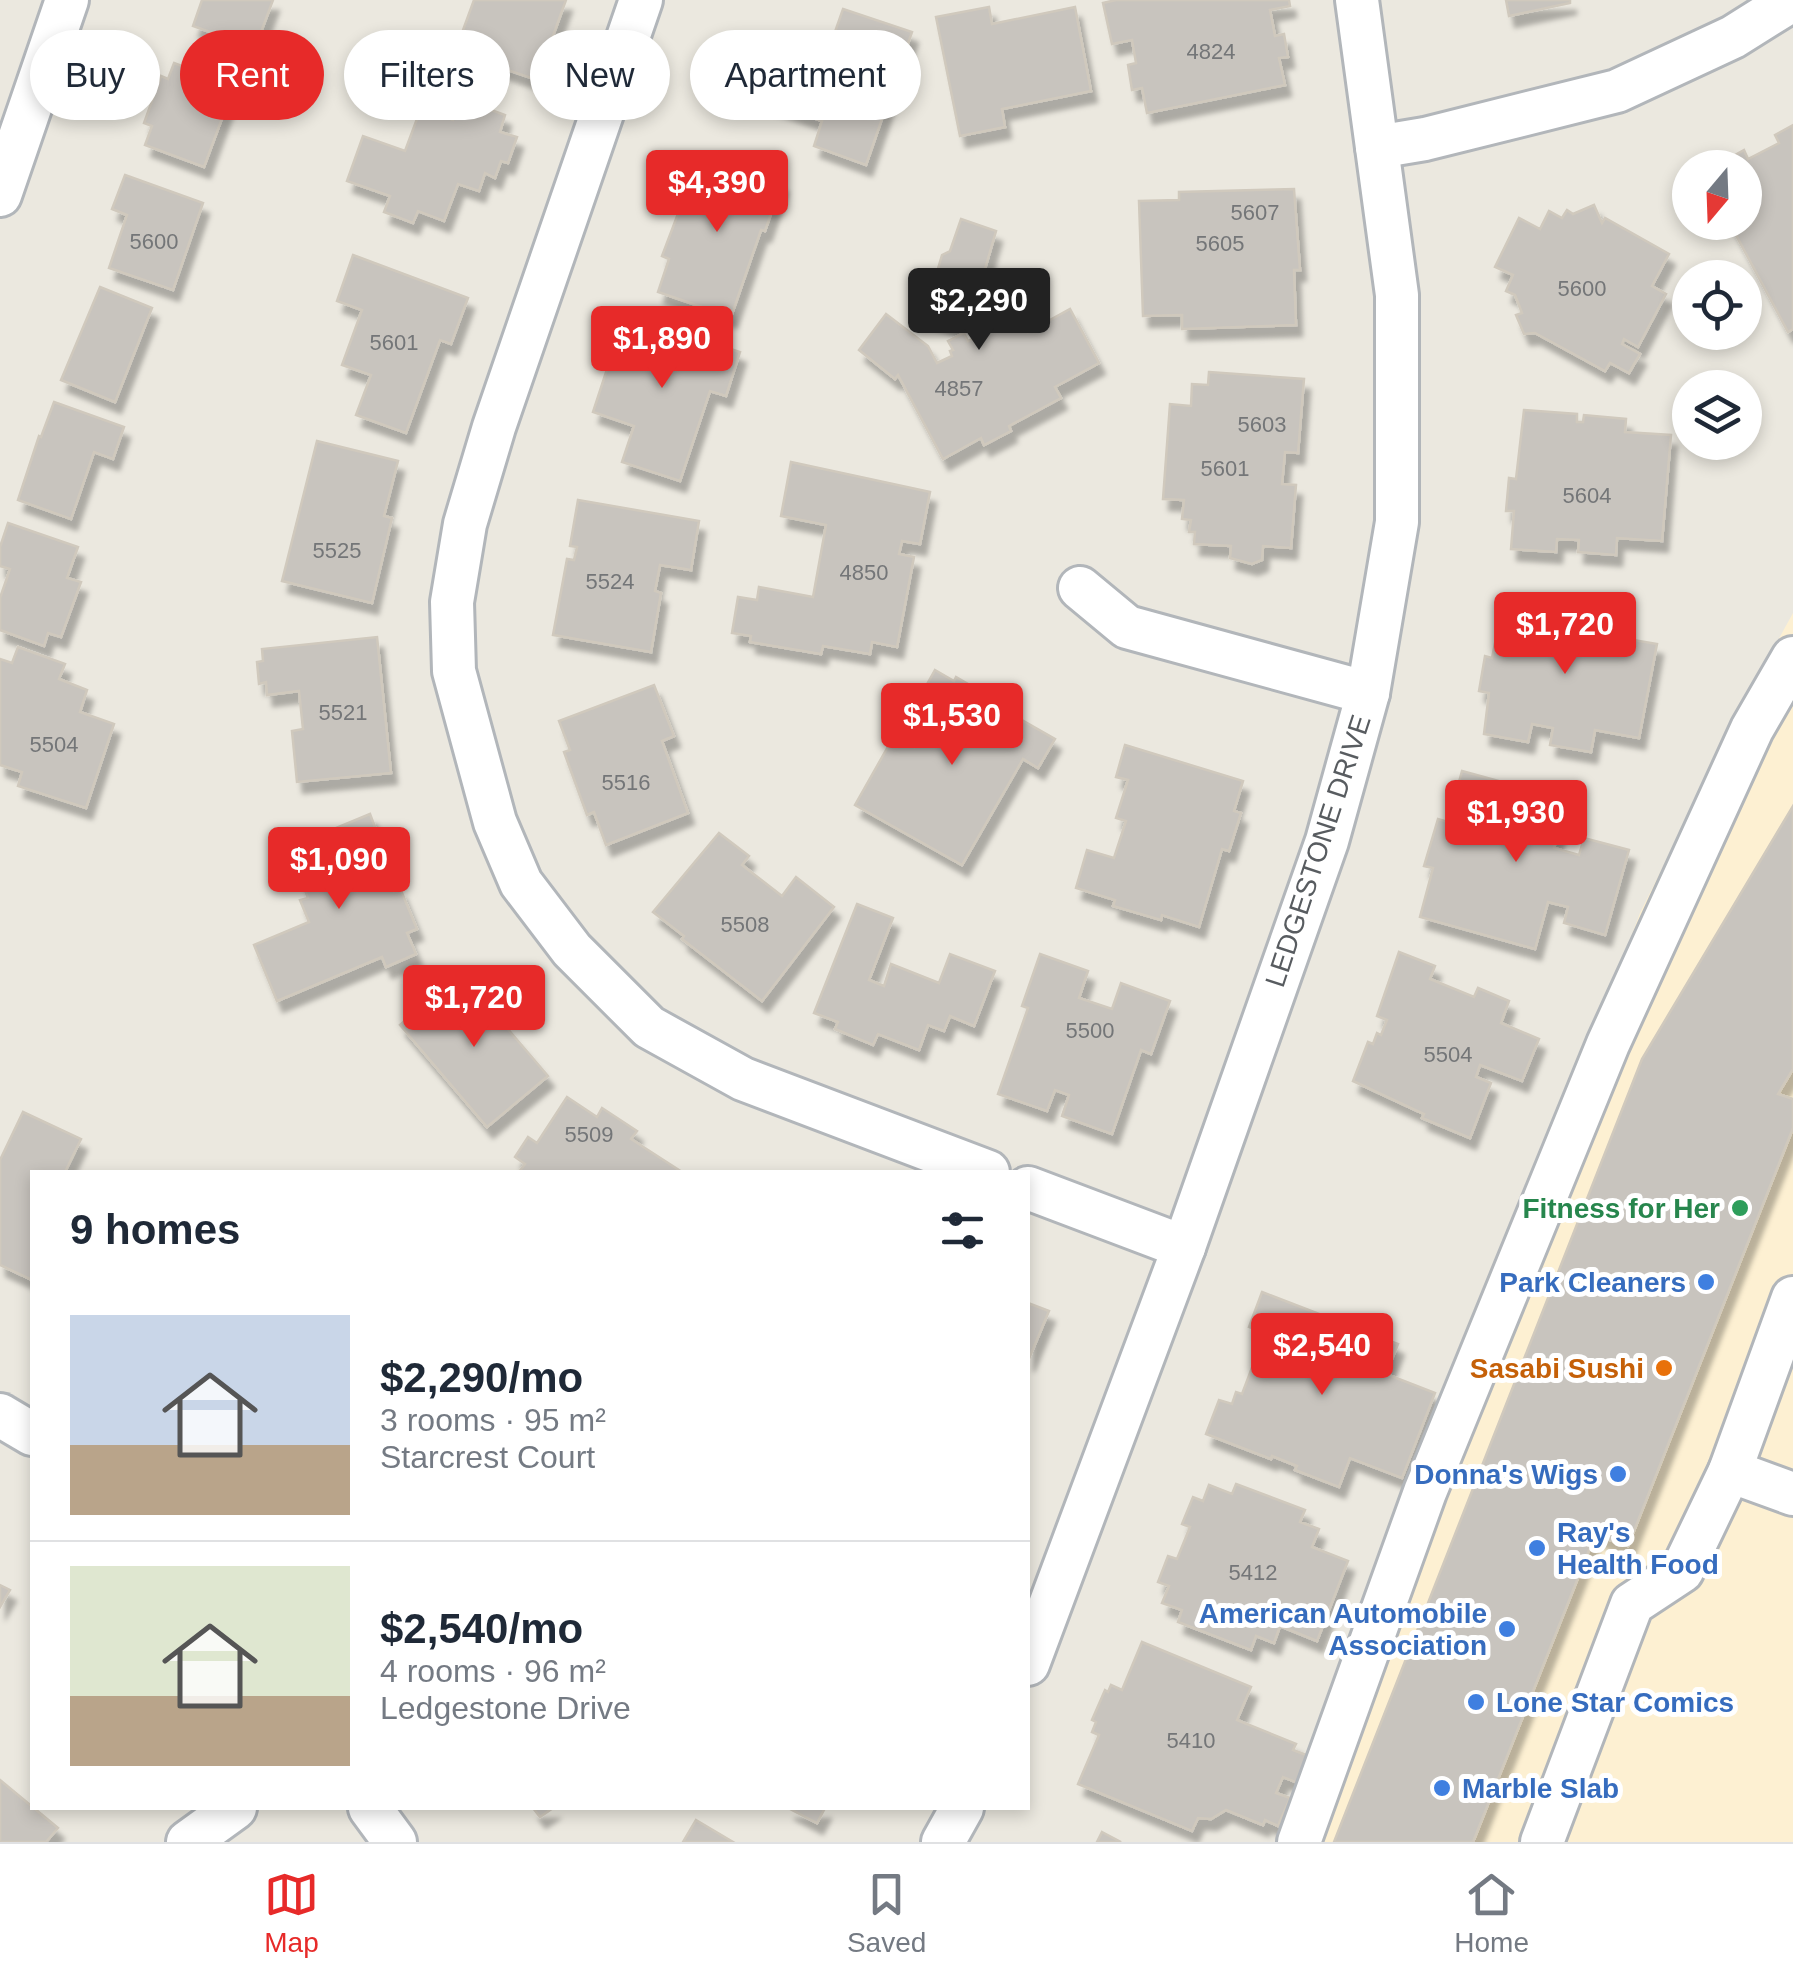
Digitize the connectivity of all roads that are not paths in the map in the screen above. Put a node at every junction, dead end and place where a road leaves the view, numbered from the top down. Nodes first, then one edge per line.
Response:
1 (67, 0) edge
2 (640, 0) edge
3 (1357, 0) edge
4 (1792, 0) edge
5 (1376, 147) junction
6 (0, 195) edge
7 (1080, 588) dead end
8 (1793, 658) edge
9 (1368, 693) junction
10 (983, 1170) edge
11 (1030, 1189) edge
12 (1184, 1247) junction
13 (1793, 1298) edge
14 (0, 1415) edge
15 (30, 1433) edge
16 (1730, 1470) junction
17 (1793, 1494) edge
18 (1030, 1659) edge
19 (231, 1810) edge
20 (371, 1810) edge
21 (961, 1810) edge
22 (188, 1842) edge
23 (395, 1842) edge
24 (943, 1842) edge
25 (1299, 1842) edge
26 (1542, 1842) edge

1 - 6 street
2 - 10 street
3 - 5 street, LEDGESTONE DRIVE
4 - 5 street
5 - 9 street, LEDGESTONE DRIVE
7 - 9 street
8 - 25 street
9 - 12 street, LEDGESTONE DRIVE
11 - 12 street
12 - 18 street, LEDGESTONE DRIVE
13 - 16 street
14 - 15 street
16 - 17 street
16 - 26 street
19 - 22 street
20 - 23 street
21 - 24 street

